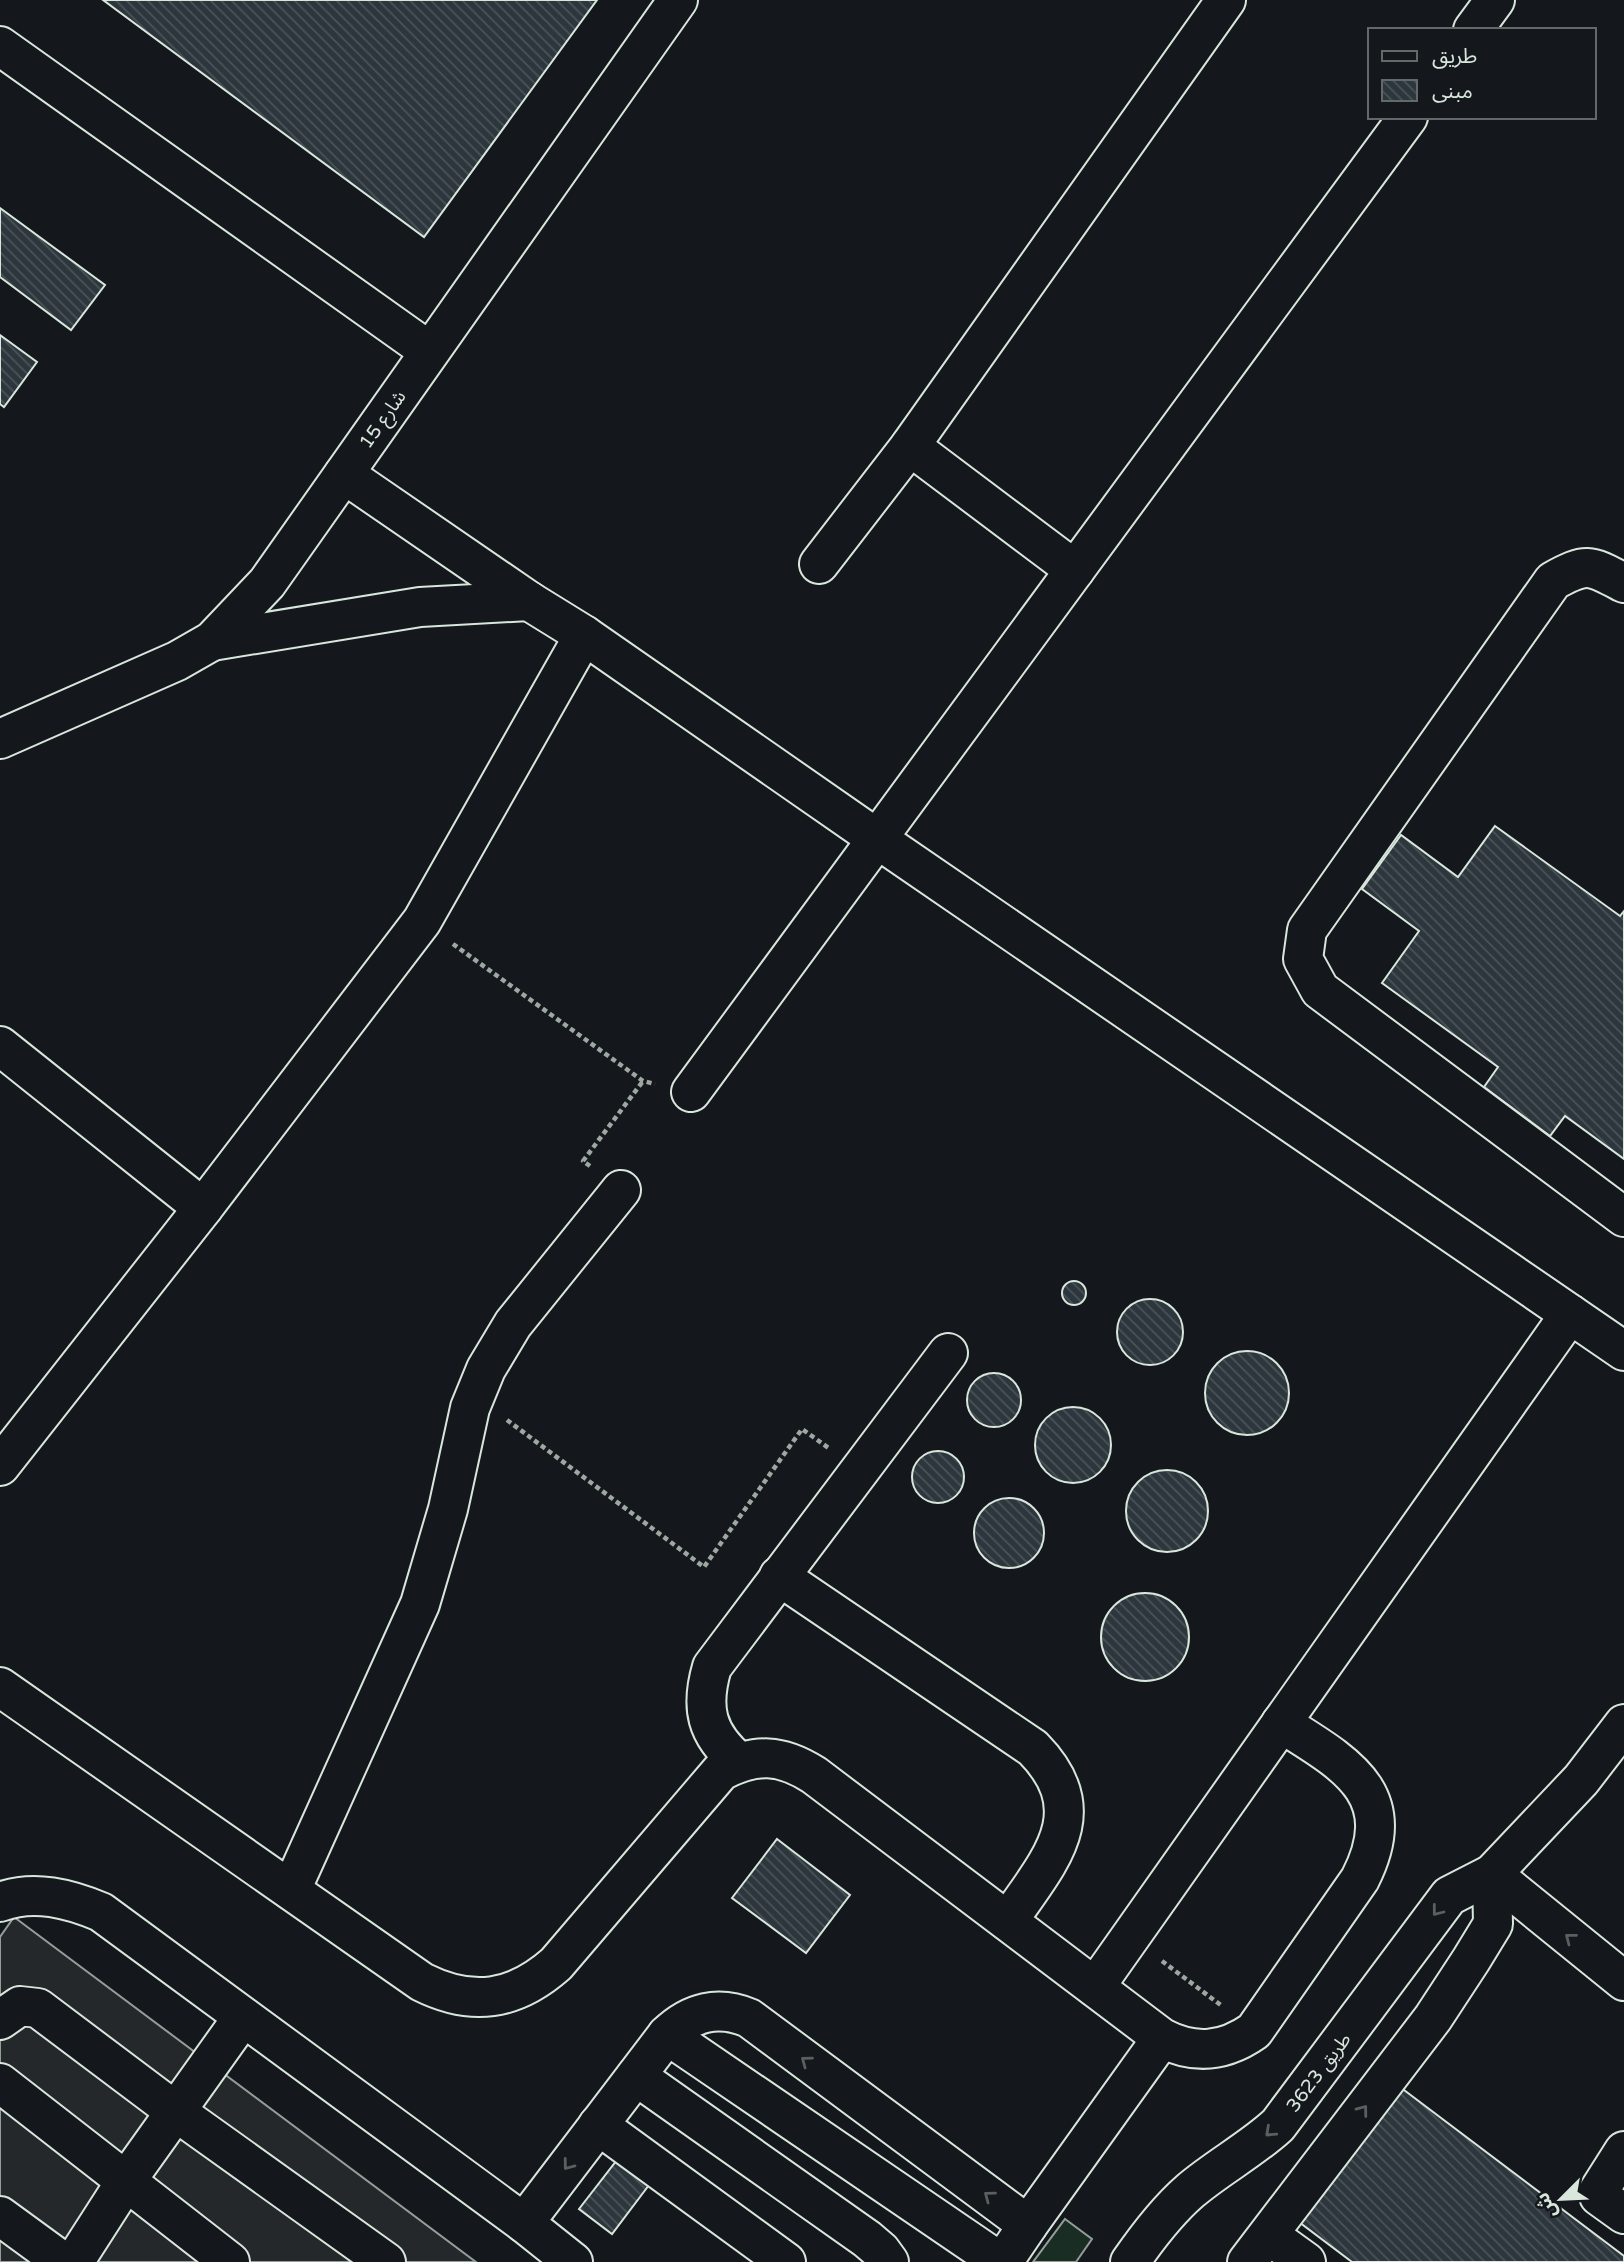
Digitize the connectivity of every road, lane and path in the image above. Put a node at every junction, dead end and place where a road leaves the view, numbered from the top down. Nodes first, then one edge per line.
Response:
1 (678, 0) edge
2 (1226, 0) edge
3 (1495, 0) edge
4 (1474, 28) edge
5 (0, 46) edge
6 (1407, 119) edge
7 (429, 351) junction
8 (910, 446) junction
9 (344, 474) junction
10 (819, 564) dead end
11 (1075, 570) junction
12 (1624, 583) edge
13 (529, 601) junction
14 (584, 635) junction
15 (212, 641) junction
16 (0, 739) edge
17 (876, 838) junction
18 (422, 921) junction
19 (0, 1046) edge
20 (643, 1082) junction
21 (691, 1092) joint
22 (621, 1190) joint
23 (204, 1208) junction
24 (1624, 1217) edge
25 (1570, 1314) junction
26 (1624, 1351) edge
27 (948, 1353) dead end
28 (474, 1396) junction
29 (0, 1466) edge
30 (859, 1470) junction
31 (779, 1576) junction
32 (0, 1687) edge
33 (1280, 1723) junction
34 (1624, 1724) edge
35 (739, 1762) junction
36 (1492, 1874) junction
37 (291, 1890) junction
38 (0, 1902) edge
39 (1008, 1921) junction
40 (1624, 1981) edge
41 (1094, 1987) junction
42 (243, 2017) junction
43 (0, 2020) edge
44 (667, 2035) junction
45 (1162, 2038) junction
46 (636, 2076) junction
47 (0, 2084) edge
48 (175, 2110) junction
49 (598, 2125) junction
50 (1624, 2151) edge
51 (126, 2181) junction
52 (1624, 2214) edge
53 (0, 2216) edge
54 (524, 2223) junction
55 (1028, 2225) junction
56 (1259, 2249) edge
57 (63, 2262) edge
58 (74, 2262) edge
59 (230, 2262) edge
60 (386, 2262) edge
61 (573, 2262) edge
62 (786, 2262) edge
63 (888, 2262) edge
64 (1002, 2262) edge
65 (1130, 2262) edge
66 (1306, 2262) edge

1 - 7 street, شارع 15
2 - 8 street
3 - 4 street
5 - 7 street
6 - 11 street
7 - 9 street, شارع 15
8 - 10 street
8 - 11 street
9 - 13 street
9 - 15 street, شارع 15
11 - 17 street
12 - 24 street
13 - 14 street
13 - 15 street
14 - 17 street
14 - 18 street
15 - 16 street, شارع 15
17 - 21 street
17 - 25 street
18 - 20 path
18 - 23 street
19 - 23 street
20 - 21 path
20 - 22 path
22 - 28 street
23 - 29 street
25 - 26 street
25 - 33 street
27 - 30 street
28 - 30 path
28 - 37 street
30 - 31 street
31 - 35 street
31 - 39 street
32 - 37 street
33 - 41 street
33 - 45 street
34 - 36 street, طريق 3623
35 - 37 street
35 - 39 street
40 -> 36 street
56 -> 36 street
36 -> 65 street, طريق 3623
38 - 42 street
39 - 41 street
41 - 45 street
42 - 48 street
42 - 54 street
43 - 48 street
44 - 46 street
55 -> 44 street
44 - 64 street
45 - 55 street
46 - 49 street
46 - 63 street
47 - 51 street
48 - 51 street
48 - 60 street
49 -> 54 street
49 - 62 street
50 - 52 street
51 - 58 street
51 - 59 street
53 - 57 street
54 - 61 street
55 - 64 street
56 - 66 street

